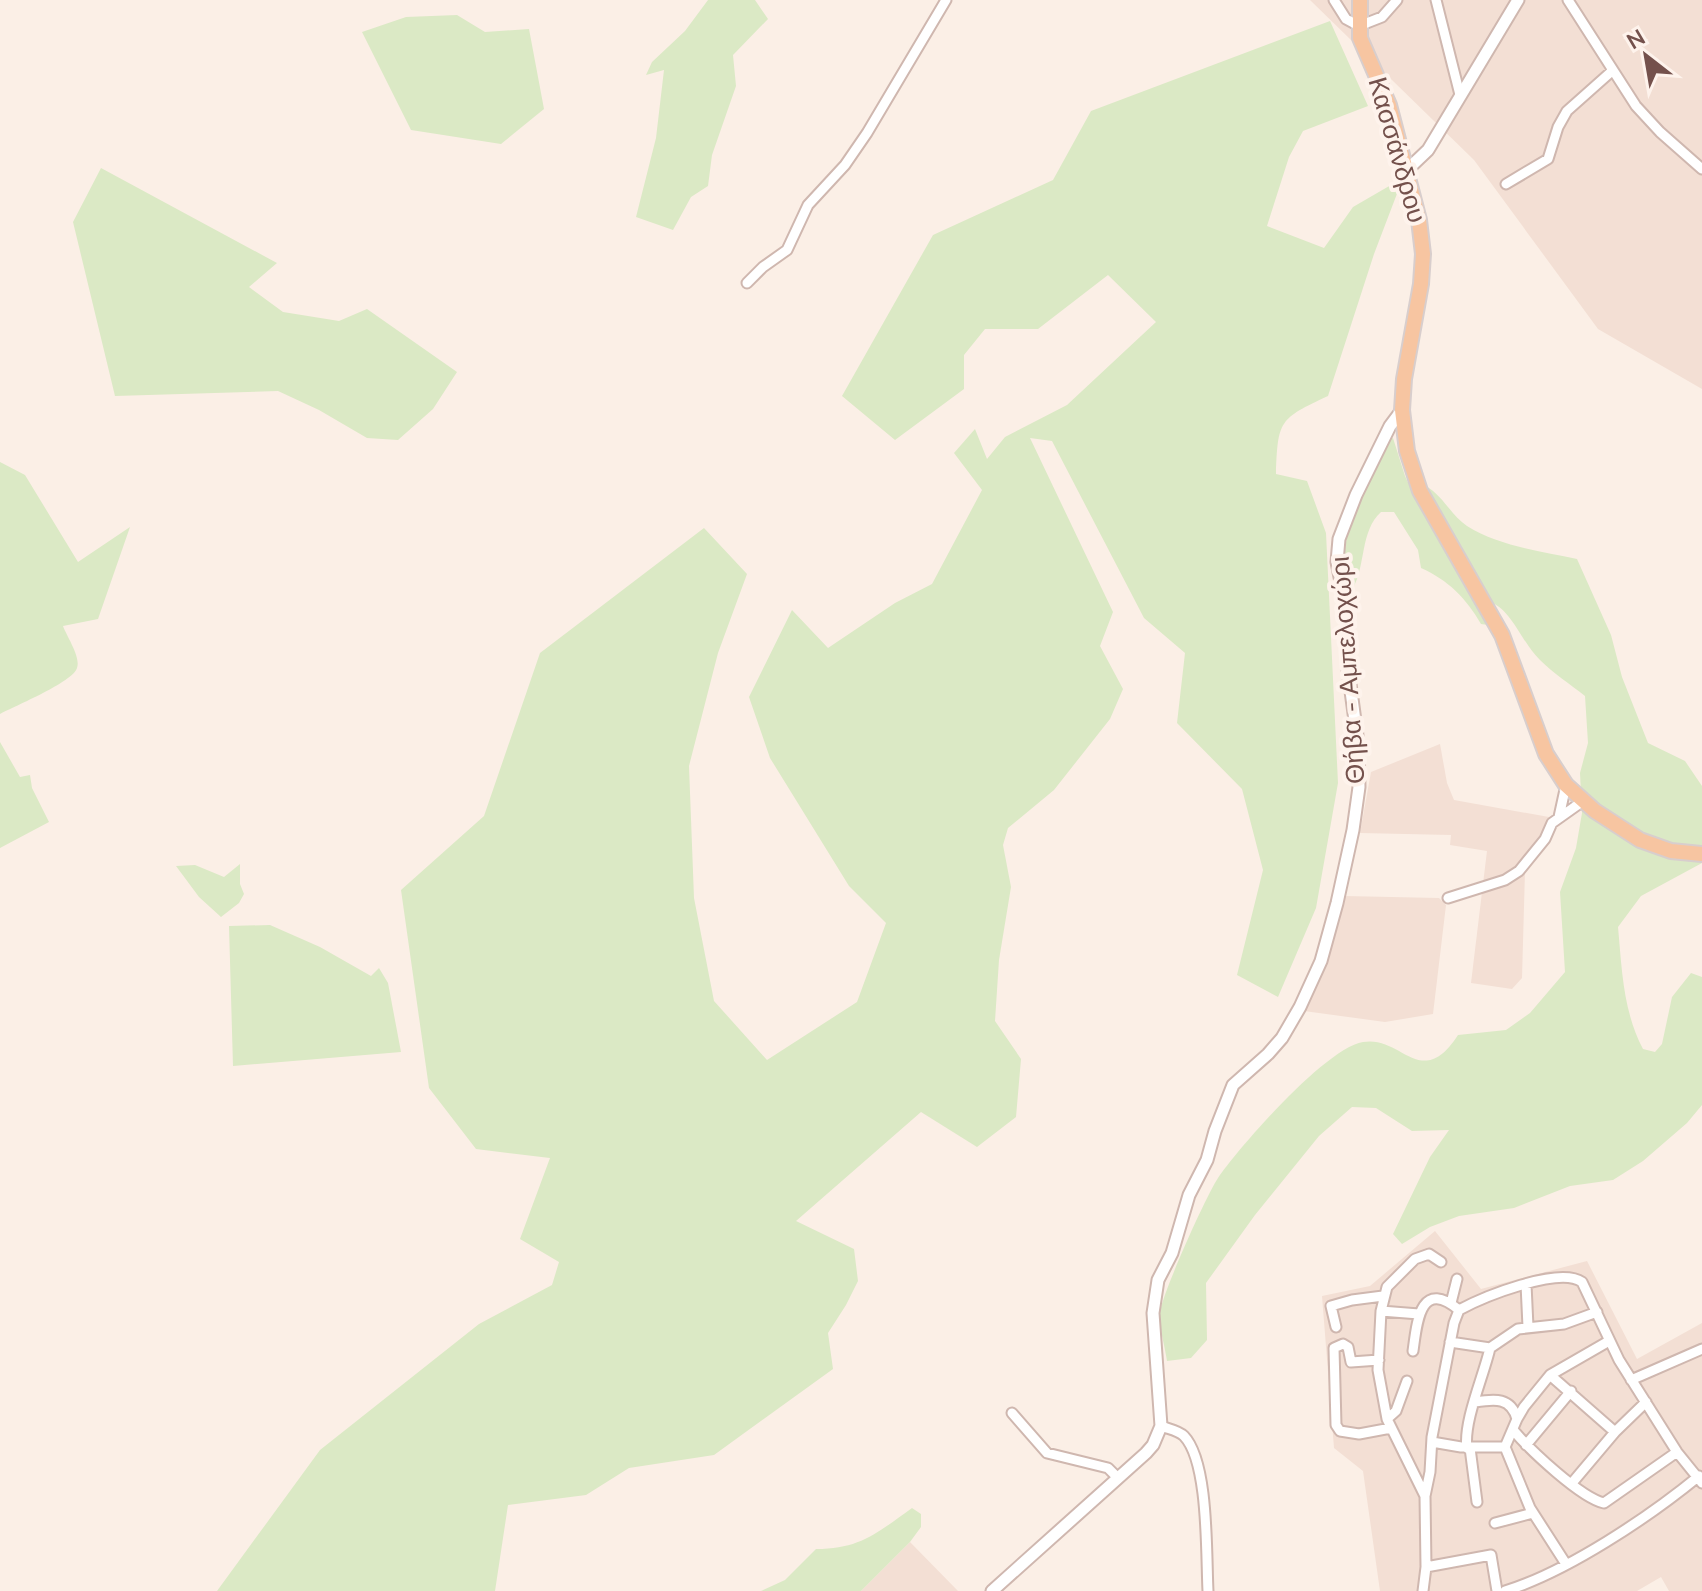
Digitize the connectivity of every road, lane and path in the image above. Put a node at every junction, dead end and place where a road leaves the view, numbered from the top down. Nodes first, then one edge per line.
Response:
1 (946, 0) edge
2 (1334, 0) edge
3 (1360, 0) edge
4 (1397, 0) edge
5 (1436, 0) edge
6 (1518, 0) edge
7 (1568, 0) edge
8 (1353, 22) junction
9 (1612, 71) junction
10 (1460, 95) junction
11 (1701, 167) edge
12 (1408, 169) junction
13 (1506, 184) dead end
14 (747, 283) dead end
15 (1402, 410) junction
16 (1566, 785) junction
17 (1583, 801) junction
18 (1558, 818) junction
19 (1702, 854) edge
20 (1448, 898) dead end
21 (1441, 1262) dead end
22 (1457, 1279) dead end
23 (1526, 1284) junction
24 (1383, 1296) junction
25 (1455, 1307) junction
26 (1381, 1311) junction
27 (1597, 1312) junction
28 (1419, 1314) junction
29 (1336, 1327) dead end
30 (1528, 1327) junction
31 (1609, 1341) junction
32 (1450, 1342) junction
33 (1490, 1348) junction
34 (1702, 1349) edge
35 (1413, 1351) dead end
36 (1379, 1360) junction
37 (1550, 1375) junction
38 (1631, 1380) junction
39 (1407, 1381) dead end
40 (1571, 1391) junction
41 (1475, 1402) junction
42 (1646, 1402) junction
43 (1012, 1413) dead end
44 (1517, 1419) junction
45 (1389, 1423) junction
46 (1161, 1426) junction
47 (1514, 1431) junction
48 (1615, 1432) junction
49 (1432, 1442) junction
50 (1526, 1445) junction
51 (1505, 1447) junction
52 (1469, 1448) junction
53 (1677, 1452) junction
54 (1117, 1477) junction
55 (1700, 1478) edge
56 (1572, 1483) junction
57 (1425, 1496) junction
58 (1477, 1502) dead end
59 (1533, 1513) junction
60 (1495, 1523) dead end
61 (1566, 1564) junction
62 (1426, 1567) junction
63 (992, 1591) edge
64 (1208, 1591) edge
65 (1423, 1591) edge
66 (1497, 1591) edge
67 (1505, 1591) edge

1 - 14 street
2 - 8 street, Κασσάνδρου
3 - 8 main road
4 - 8 street
5 - 10 street
6 - 10 street
7 - 9 street
8 - 12 main road, Κασσάνδρου
9 - 11 street
9 - 13 street
10 - 12 street
12 - 15 main road, Κασσάνδρου
15 - 16 main road, Κασσάνδρου
15 - 46 street, Θήβα - Αμπελοχώρι
16 - 17 main road, Κασσάνδρου
16 - 18 street
17 - 18 street
17 - 19 main road, Κασσάνδρου
18 - 20 street
21 - 24 street
22 - 25 street
23 - 25 street
23 - 27 street
23 - 30 street
24 - 26 street
24 - 29 street
25 - 28 street
25 - 32 street
26 - 28 street
26 - 36 street
27 - 30 street
27 - 31 street
28 - 35 street
30 - 33 street
31 - 37 street
31 - 38 street
32 - 33 street
32 - 49 street
33 - 41 street
34 - 38 street
36 - 45 street
36 - 45 street
37 - 40 street
37 - 44 street
38 - 42 street
39 - 45 street
40 - 48 street
40 - 50 street
41 - 44 street
41 - 52 street
42 - 48 street
42 - 53 street
43 - 54 street
44 - 47 street
45 - 57 street
46 - 54 street
46 - 64 street
47 - 50 street
47 - 51 street
48 - 56 street
49 - 52 street
49 - 57 street
50 - 56 street
51 - 52 street
51 - 59 street
52 - 58 street
53 - 55 street
53 - 56 street
54 - 63 street
55 - 61 street
57 - 62 street
59 - 60 street
59 - 61 street
61 - 67 street
62 - 65 street
62 - 66 street

